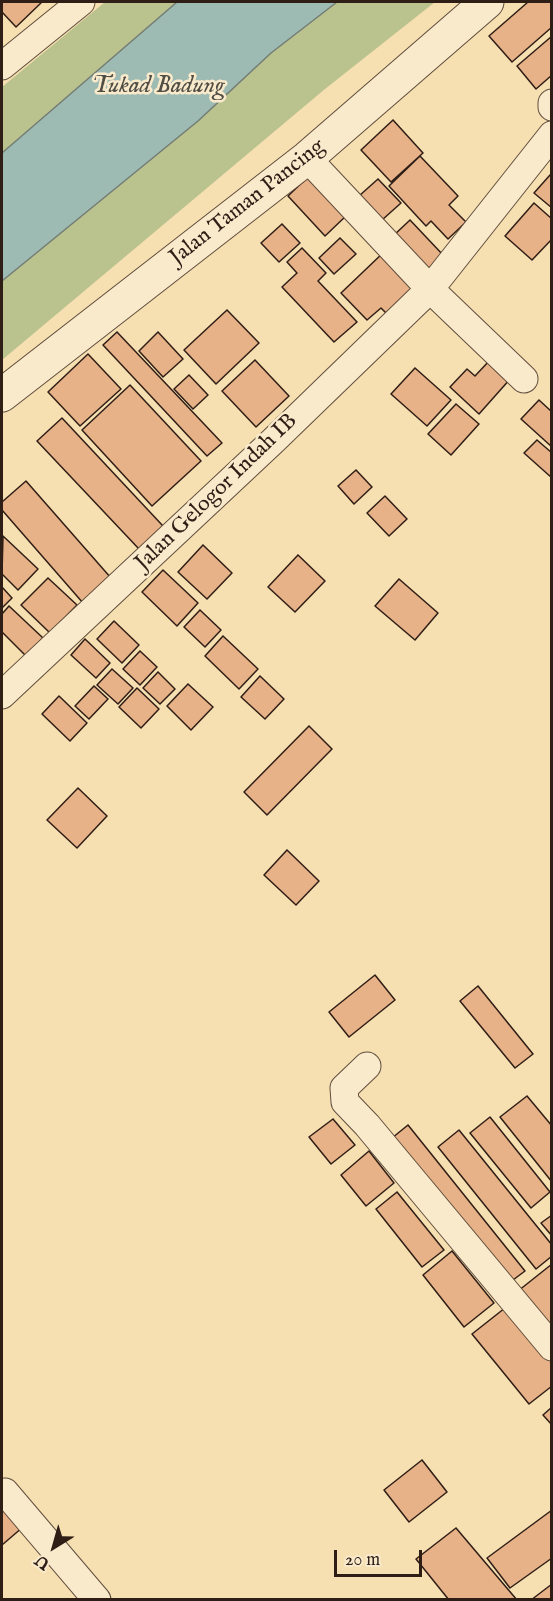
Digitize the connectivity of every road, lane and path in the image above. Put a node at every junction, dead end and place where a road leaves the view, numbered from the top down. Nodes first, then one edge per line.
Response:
1 (81, 2) edge
2 (487, 2) edge
3 (2, 66) edge
4 (552, 135) edge
5 (307, 158) junction
6 (430, 289) junction
7 (524, 379) dead end
8 (2, 395) edge
9 (2, 694) edge
10 (367, 1066) dead end
11 (552, 1347) edge
12 (5, 1492) dead end
13 (97, 1599) edge

1 - 3 street
2 - 5 street, Jalan Taman Pancing
4 - 6 street, Jalan Gelogor Indah IB
5 - 6 street
5 - 8 street, Jalan Taman Pancing
6 - 7 street
6 - 9 street, Jalan Gelogor Indah IB
10 - 11 street
12 - 13 street

